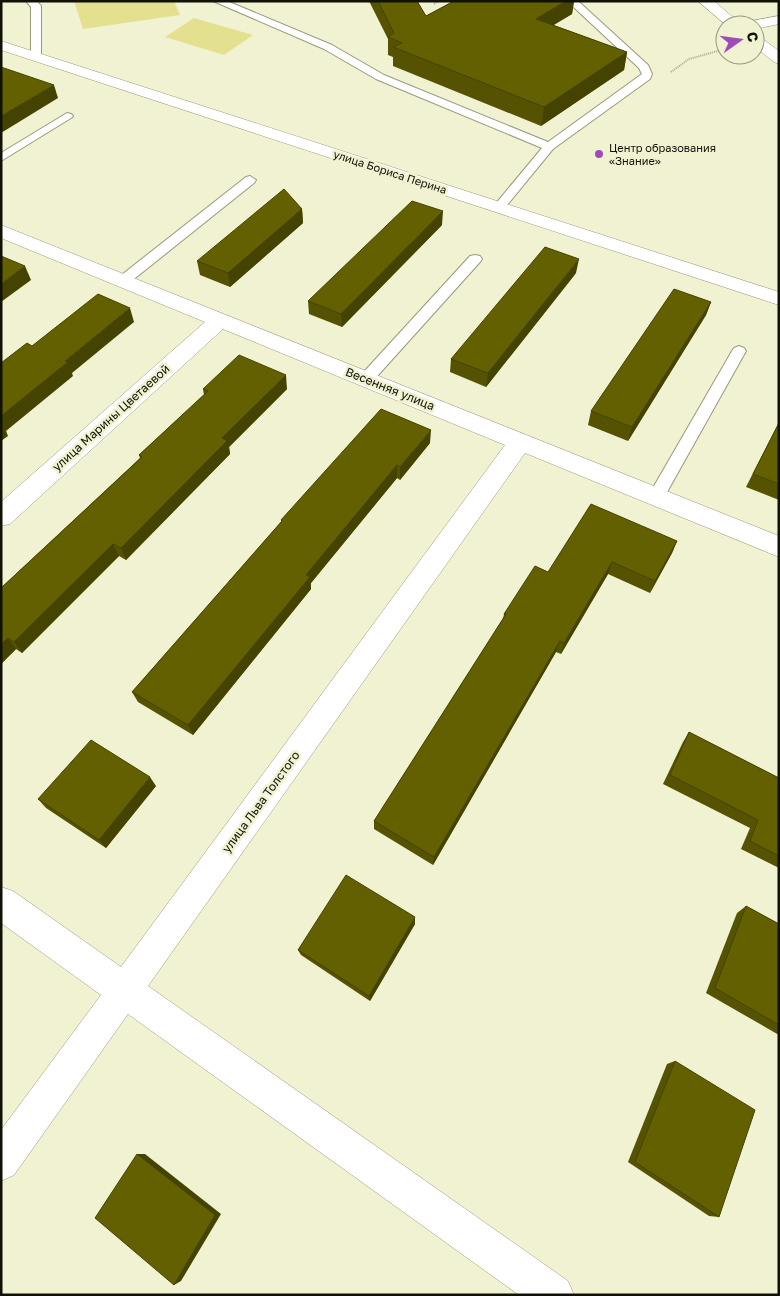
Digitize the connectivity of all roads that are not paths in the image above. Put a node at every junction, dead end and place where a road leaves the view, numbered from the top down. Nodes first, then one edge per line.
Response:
1 (31, 1) edge
2 (218, 1) edge
3 (572, 1) edge
4 (705, 1) edge
5 (722, 15) edge
6 (779, 20) edge
7 (765, 22) edge
8 (1, 45) edge
9 (765, 48) edge
10 (36, 57) junction
11 (779, 59) edge
12 (67, 116) dead end
13 (549, 147) junction
14 (1, 158) edge
15 (250, 180) dead end
16 (499, 207) junction
17 (1, 230) edge
18 (475, 259) dead end
19 (124, 280) junction
20 (779, 299) edge
21 (220, 320) junction
22 (739, 351) dead end
23 (366, 379) junction
24 (520, 442) junction
25 (656, 497) junction
26 (1, 517) edge
27 (779, 547) edge
28 (1, 903) edge
29 (124, 990) junction
30 (1, 1162) edge
31 (554, 1295) edge

1 - 10 lane
2 - 13 lane
3 - 13 lane
4 - 5 street
6 - 7 street
8 - 10 street, улица Бориса Перина
9 - 11 street
10 - 16 street, улица Бориса Перина
12 - 14 lane
13 - 16 lane
15 - 19 lane
16 - 20 street, улица Бориса Перина
17 - 19 street, Весенняя улица
18 - 23 lane
19 - 21 street, Весенняя улица
21 - 23 street, Весенняя улица
21 - 26 street, улица Марины Цветаевой
22 - 25 lane
23 - 24 street, Весенняя улица
24 - 25 street, Весенняя улица
24 - 29 street, улица Льва Толстого
25 - 27 street, Весенняя улица
28 - 29 street
29 - 30 street, улица Льва Толстого
29 - 31 street

